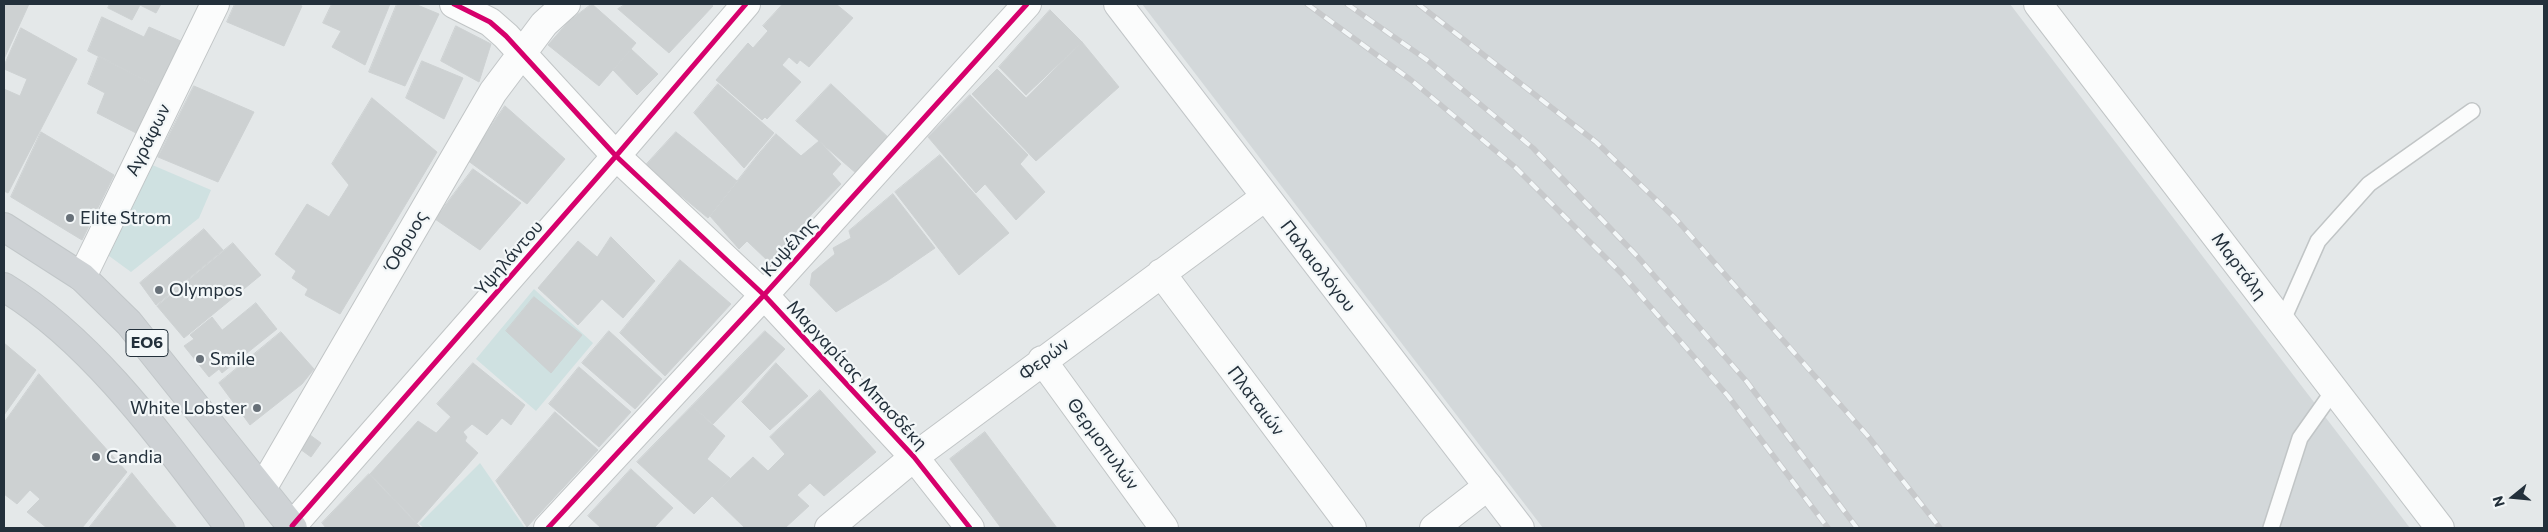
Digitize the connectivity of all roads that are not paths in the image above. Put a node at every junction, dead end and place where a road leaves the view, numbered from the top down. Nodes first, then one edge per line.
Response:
1 (215, 4) edge
2 (454, 4) edge
3 (566, 4) edge
4 (746, 4) edge
5 (1027, 4) edge
6 (1118, 4) edge
7 (2038, 4) edge
8 (521, 53) junction
9 (2472, 110) dead end
10 (616, 156) junction
11 (1265, 197) junction
12 (4, 227) edge
13 (1161, 273) junction
14 (82, 277) junction
15 (4, 287) edge
16 (764, 295) junction
17 (2282, 322) junction
18 (1042, 360) junction
19 (2334, 390) junction
20 (914, 457) junction
21 (1488, 486) junction
22 (262, 489) junction
23 (230, 528) edge
24 (292, 528) edge
25 (548, 528) edge
26 (829, 528) edge
27 (970, 528) edge
28 (1164, 528) edge
29 (1352, 528) edge
30 (1434, 528) edge
31 (1520, 528) edge
32 (2272, 528) edge
33 (2440, 528) edge

1 - 14 street, Αγράφων
2 - 8 street, Μαργαρίτας Μπασδέκη
3 - 8 street, Όθρυος
4 - 10 street, Υψηλάντου
5 - 16 street, Κυψέλης
6 - 11 street, Παλαιολόγου
7 - 17 street, Μαρτάλη
8 - 10 street, Μαργαρίτας Μπασδέκη
8 - 22 street, Όθρυος
9 - 17 lane
10 - 16 street, Μαργαρίτας Μπασδέκη
10 - 24 street, Υψηλάντου
11 - 13 street, Φερών
11 - 21 street, Παλαιολόγου
12 - 14 main road, ΕΟ6
13 - 18 street, Φερών
13 - 29 street, Πλαταιών
14 - 22 main road, ΕΟ6
15 - 23 main road
16 - 20 street, Μαργαρίτας Μπασδέκη
16 - 25 street, Κυψέλης
17 - 19 street, Μαρτάλη
18 - 20 street, Φερών
18 - 28 street, Θερμοπυλών
19 - 32 lane
19 - 33 street, Μαρτάλη
20 - 26 street, Φερών
20 - 27 street, Μαργαρίτας Μπασδέκη
21 - 30 street
21 - 31 street, Παλαιολόγου
22 - 24 main road, ΕΟ6

